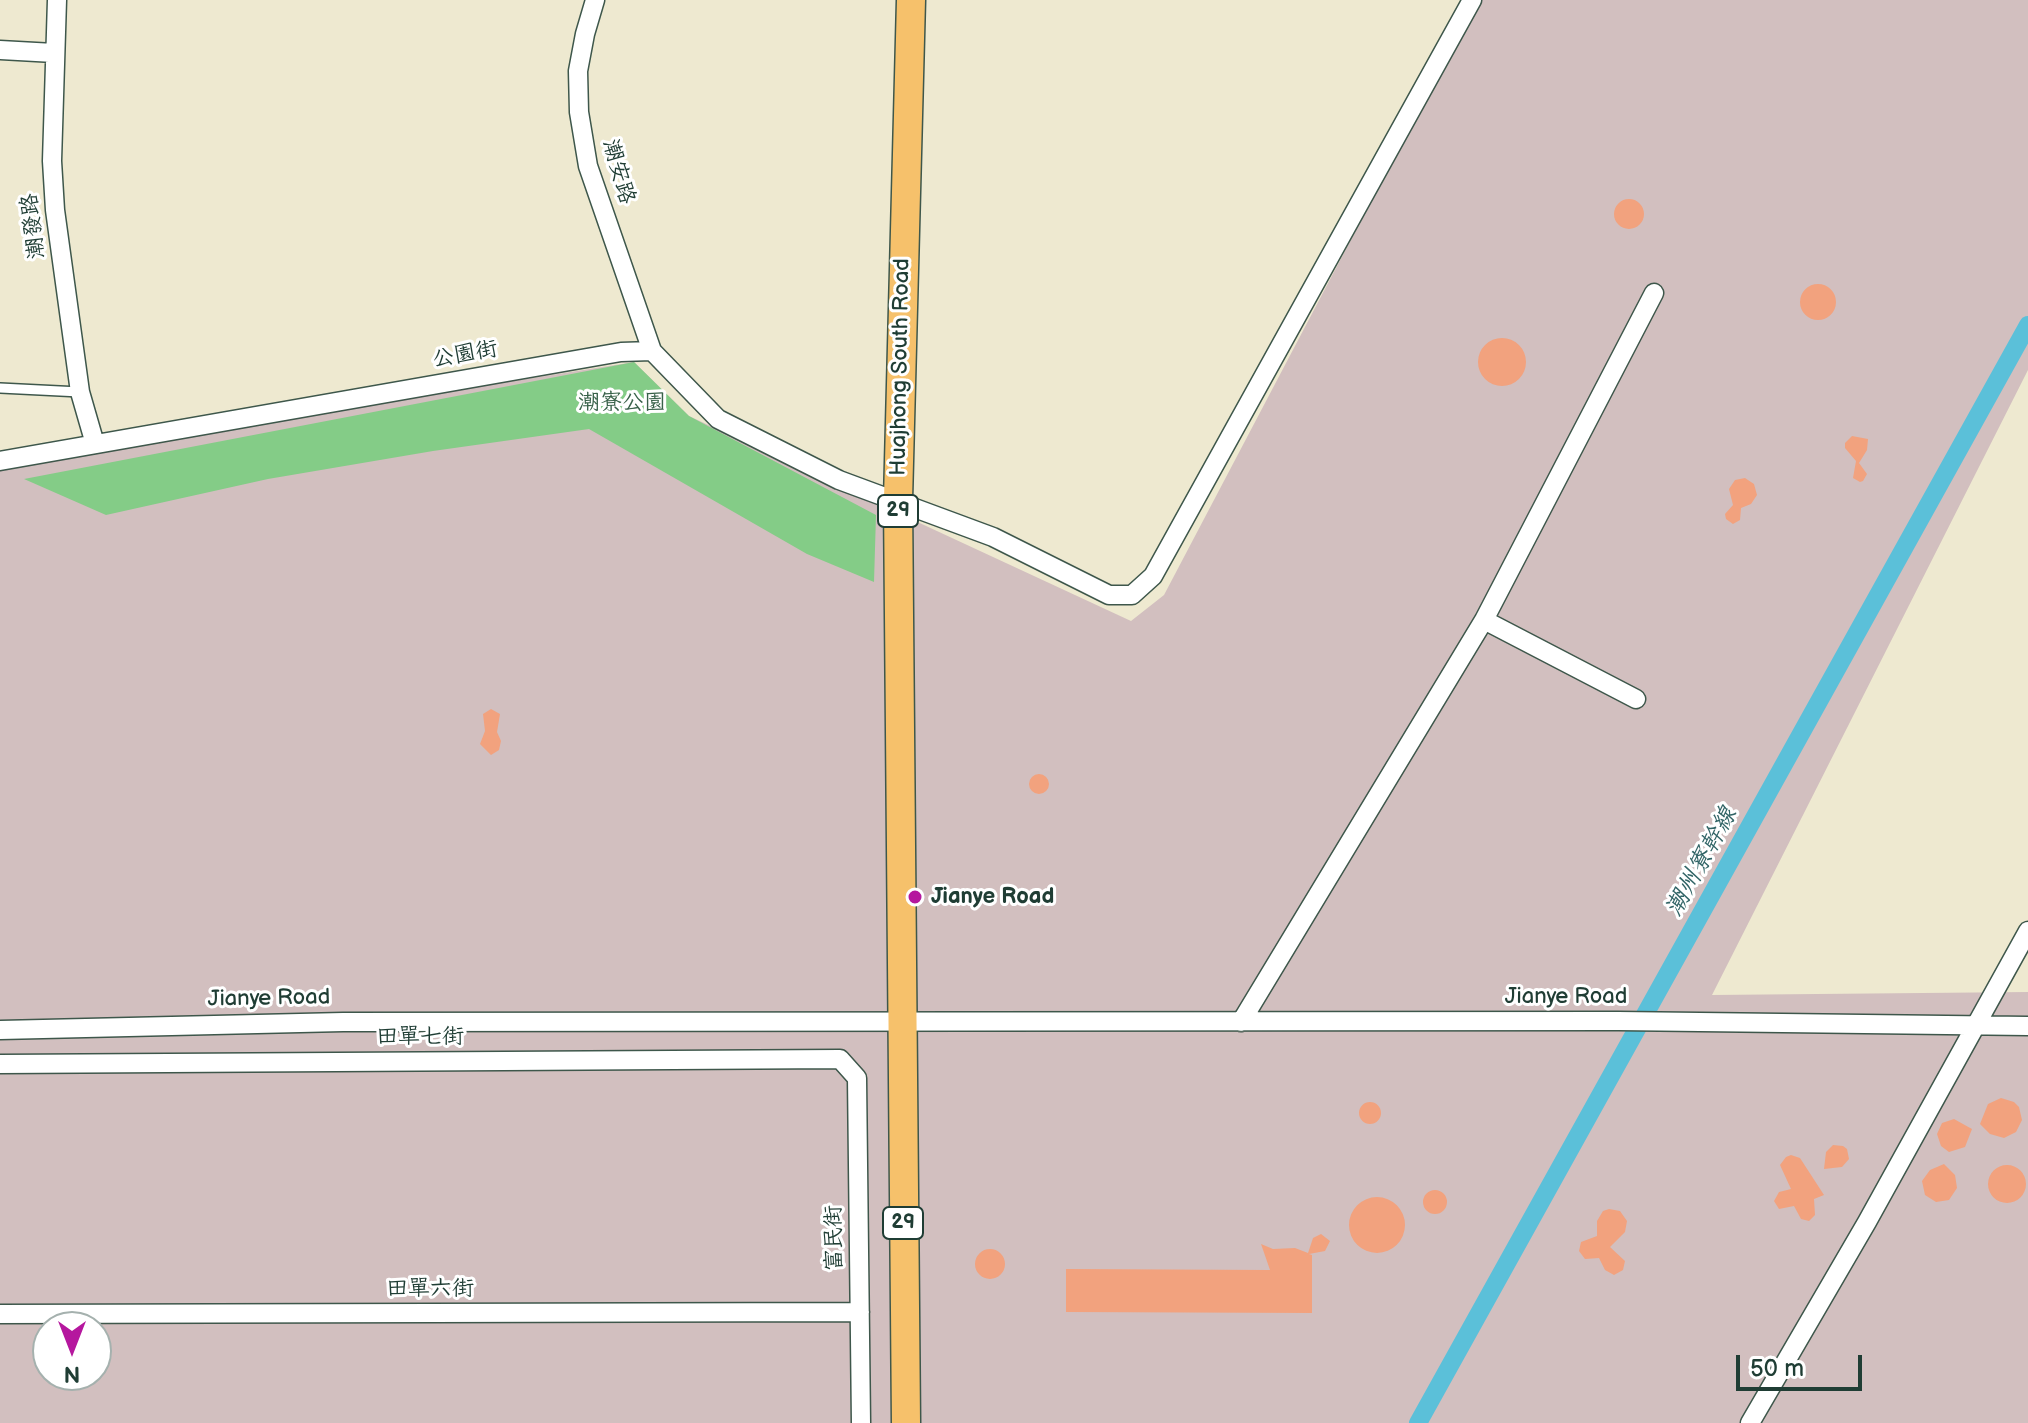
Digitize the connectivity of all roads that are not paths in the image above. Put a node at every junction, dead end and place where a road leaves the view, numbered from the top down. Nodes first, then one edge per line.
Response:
1 (57, 0) edge
2 (595, 0) edge
3 (911, 0) edge
4 (1472, 0) edge
5 (0, 50) edge
6 (54, 53) junction
7 (1654, 293) dead end
8 (652, 351) junction
9 (0, 388) edge
10 (80, 392) junction
11 (95, 444) junction
12 (0, 461) edge
13 (898, 500) junction
14 (1484, 620) junction
15 (1636, 699) dead end
16 (2028, 931) edge
17 (1241, 1022) junction
18 (901, 1023) junction
19 (1977, 1026) junction
20 (2028, 1026) edge
21 (0, 1030) edge
22 (840, 1059) joint
23 (0, 1064) edge
24 (860, 1312) junction
25 (0, 1314) edge
26 (861, 1423) edge
27 (906, 1423) edge
28 (1750, 1423) edge

1 - 6 street, 潮發路
2 - 8 street, 潮安路
3 - 13 main road, Huajhong South Road / 29
4 - 13 street
5 - 6 street
6 - 10 street, 潮發路
7 - 14 street
8 - 11 street, 公園街
8 - 13 street
9 - 10 lane
10 - 11 street, 潮發路
11 - 12 street, 公園街
13 - 18 main road, Huajhong South Road / 29
14 - 15 street
14 - 17 street
16 - 19 street
17 - 18 street, Jianye Road
17 - 19 street, Jianye Road
18 - 21 street, Jianye Road
18 - 27 main road, 29
19 - 20 street, Jianye Road
19 - 28 street
22 - 23 street, 田單七街
22 - 24 street, 富民街
24 - 25 street, 田單六街
24 - 26 street, 富民街

